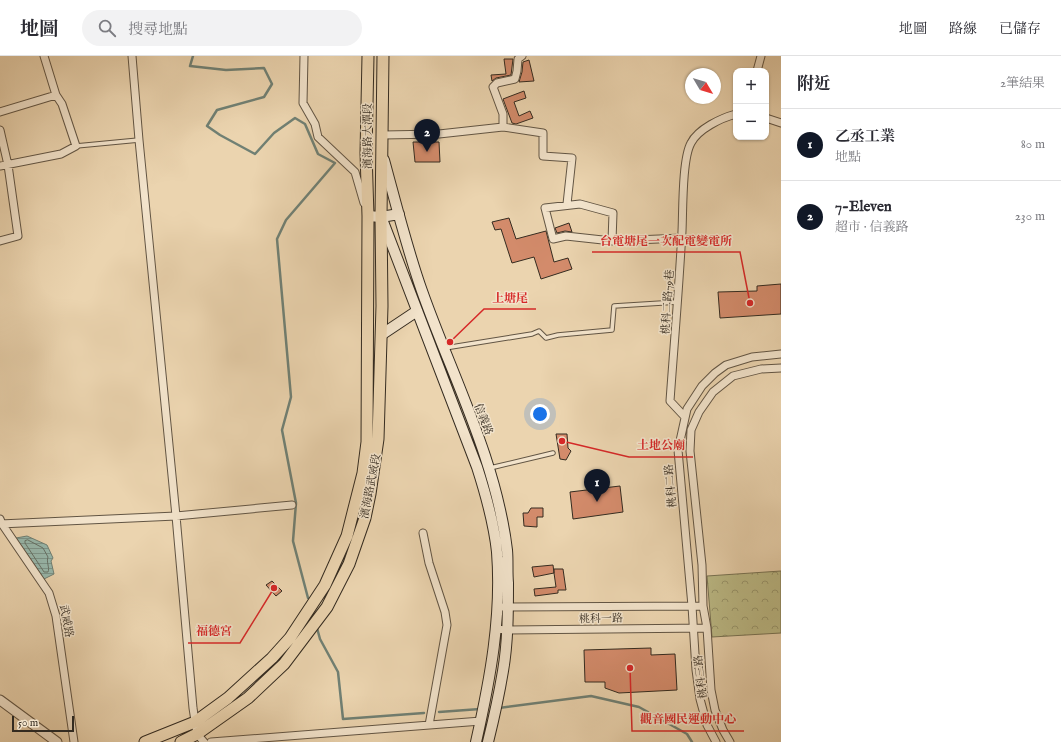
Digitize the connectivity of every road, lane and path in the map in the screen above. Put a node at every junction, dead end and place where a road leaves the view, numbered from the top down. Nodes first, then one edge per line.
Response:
1 (44, 56) edge
2 (132, 56) edge
3 (304, 56) edge
4 (368, 56) edge
5 (383, 56) edge
6 (522, 56) edge
7 (761, 56) edge
8 (758, 68) edge
9 (56, 95) junction
10 (0, 112) edge
11 (733, 115) edge
12 (769, 119) edge
13 (781, 123) edge
14 (503, 127) junction
15 (0, 130) edge
16 (383, 135) junction
17 (139, 140) junction
18 (76, 146) junction
19 (382, 156) junction
20 (4, 165) edge
21 (567, 204) junction
22 (399, 214) junction
23 (368, 216) junction
24 (381, 217) junction
25 (682, 238) junction
26 (0, 241) edge
27 (612, 241) junction
28 (678, 302) junction
29 (418, 311) junction
30 (381, 335) junction
31 (444, 348) junction
32 (781, 354) edge
33 (781, 368) edge
34 (685, 417) junction
35 (553, 453) dead end
36 (489, 469) junction
37 (479, 473) junction
38 (292, 504) dead end
39 (176, 516) junction
40 (1, 523) edge
41 (423, 533) dead end
42 (692, 606) junction
43 (703, 606) junction
44 (497, 607) junction
45 (507, 608) junction
46 (693, 628) junction
47 (707, 628) junction
48 (495, 629) junction
49 (507, 630) junction
50 (0, 700) edge
51 (482, 718) junction
52 (195, 722) junction
53 (429, 725) junction
54 (200, 738) edge
55 (54, 739) edge
56 (74, 742) edge
57 (145, 742) edge
58 (181, 742) edge
59 (211, 742) edge
60 (476, 742) edge
61 (488, 742) edge
62 (716, 742) edge
63 (730, 742) edge

1 - 9 street
2 - 17 street
3 - 23 street
4 - 23 main road, 濱海路大潭段
5 - 16 main road, 濱海路大潭段
6 - 14 street
7 - 8 street
9 - 10 street
9 - 18 street
11 - 25 street, 桃科二路79巷
12 - 13 street
14 - 16 street
14 - 21 street
15 - 20 street
16 - 19 main road, 濱海路大潭段
17 - 18 lane
17 - 39 street
18 - 20 street
19 - 22 main road, 信義路
19 - 24 main road, 濱海路武威段
20 - 26 street
21 - 27 street
21 - 27 street
22 - 24 main road
22 - 31 main road, 信義路
23 - 24 main road
23 - 52 main road, 濱海路武威段
24 - 29 main road
24 - 30 main road, 濱海路武威段
25 - 27 street
25 - 28 street, 桃科二路79巷
28 - 31 lane
28 - 34 street, 桃科二路79巷
29 - 30 main road
29 - 37 main road
30 - 54 main road, 濱海路武威段
31 - 36 main road, 信義路
32 - 34 street, 桃科二路
33 - 43 street
34 - 42 street, 桃科二路
35 - 36 lane
36 - 37 lane
36 - 45 main road, 信義路
37 - 44 main road
38 - 39 street
39 - 40 street
39 - 52 street
40 - 56 street, 武威路
41 - 53 street
42 - 43 street, 桃科一路
42 - 45 street, 桃科一路
42 - 46 street, 桃科三路
43 - 47 street, 桃科三路
44 - 45 street, 桃科一路
44 - 48 main road
45 - 49 main road, 信義路
46 - 47 street, 桃科一路
46 - 49 street, 桃科一路
46 - 62 street, 桃科三路
47 - 63 street, 桃科三路
48 - 49 street, 桃科一路
48 - 51 main road
49 - 61 main road, 信義路
50 - 55 street
51 - 53 street
51 - 60 main road
52 - 54 street
52 - 57 main road, 濱海路武威段
53 - 59 street
54 - 58 main road, 濱海路武威段

